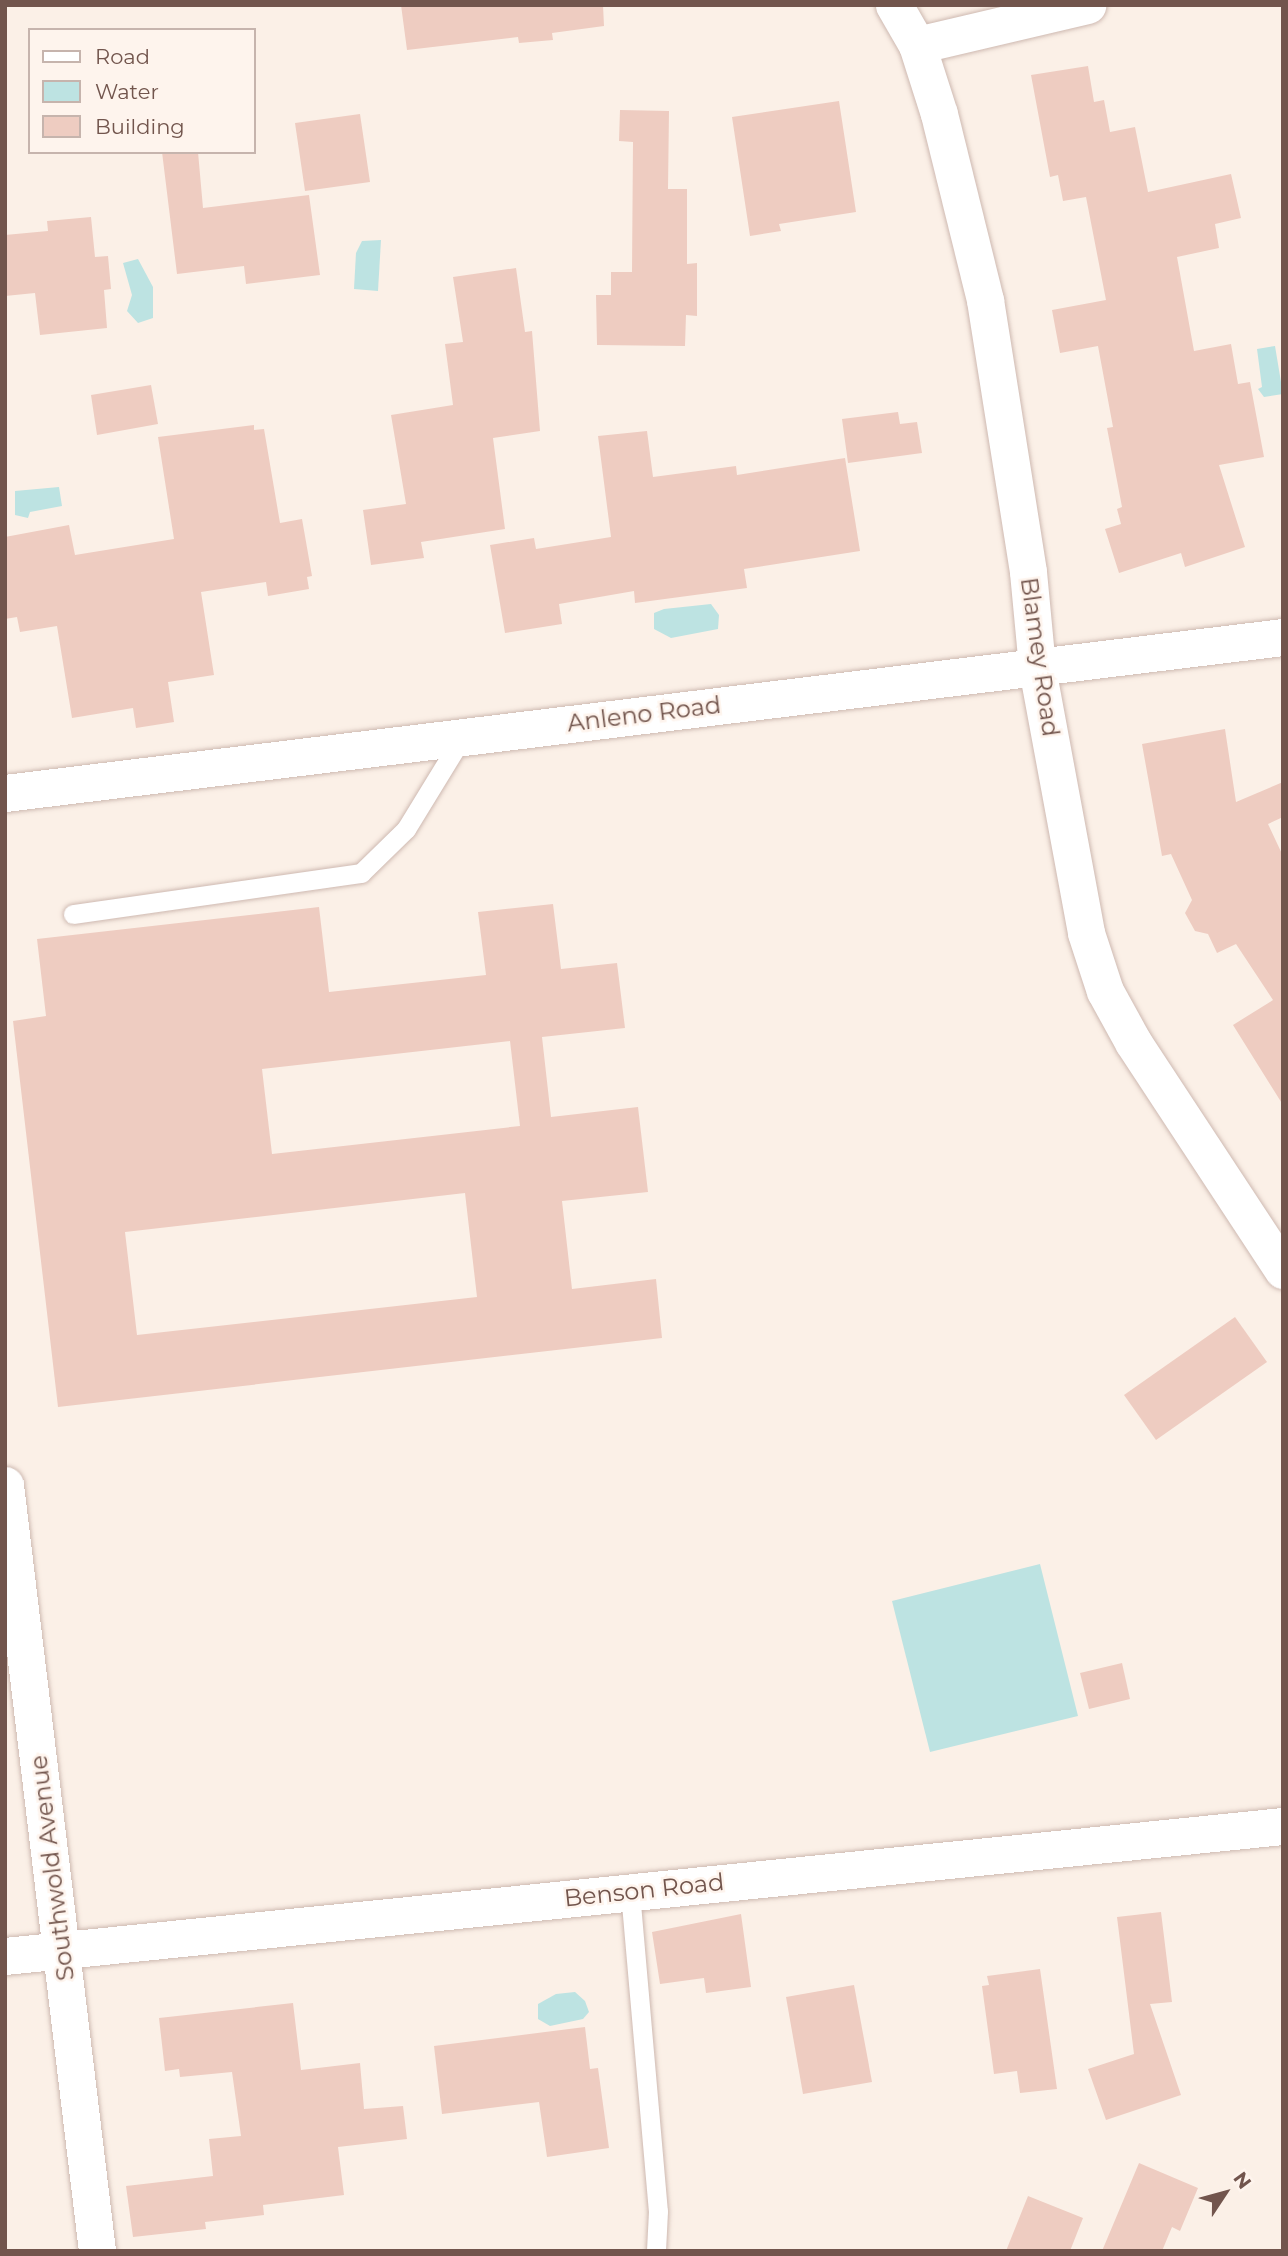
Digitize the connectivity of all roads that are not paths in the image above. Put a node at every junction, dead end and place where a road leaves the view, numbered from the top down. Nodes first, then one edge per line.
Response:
1 (894, 5) edge
2 (1087, 5) edge
3 (917, 45) junction
4 (1283, 638) edge
5 (1037, 668) junction
6 (463, 735) junction
7 (5, 793) edge
8 (73, 914) dead end
9 (1283, 1270) edge
10 (7, 1506) edge
11 (1283, 1826) edge
12 (630, 1892) junction
13 (62, 1949) junction
14 (5, 1956) edge
15 (97, 2251) edge
16 (656, 2251) edge

1 - 3 street, Blamey Road
2 - 3 street
3 - 5 street, Blamey Road
4 - 5 street, Anleno Road
5 - 6 street, Anleno Road
5 - 9 street, Blamey Road
6 - 7 street, Anleno Road
6 - 8 lane
10 - 13 street, Southwold Avenue
11 - 12 street, Benson Road
12 - 13 street, Benson Road
12 - 16 lane
13 - 14 street, Benson Road
13 - 15 street, Southwold Avenue

